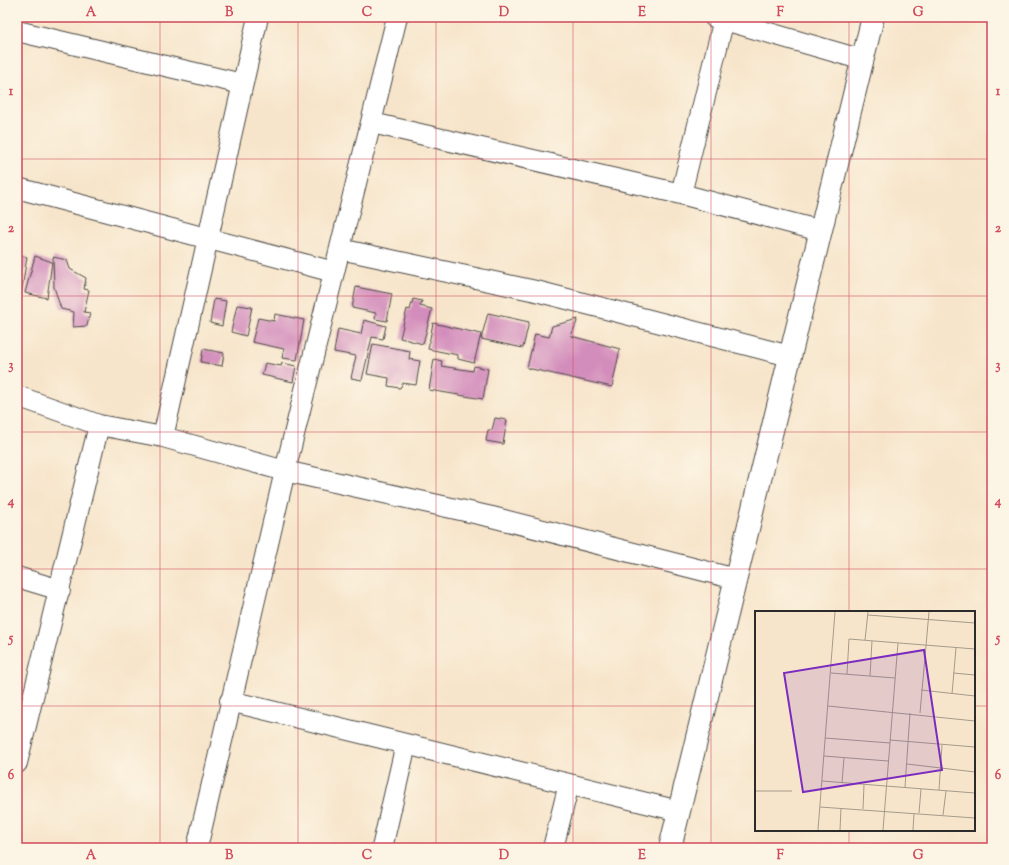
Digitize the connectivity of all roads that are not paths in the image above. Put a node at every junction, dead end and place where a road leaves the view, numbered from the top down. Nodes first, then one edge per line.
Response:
1 (258, 17) edge
2 (397, 17) edge
3 (873, 17) edge
4 (719, 18) edge
5 (17, 31) edge
6 (863, 60) junction
7 (242, 84) junction
8 (372, 123) junction
9 (17, 188) edge
10 (681, 194) junction
11 (821, 231) junction
12 (209, 239) junction
13 (340, 249) junction
14 (334, 272) junction
15 (790, 356) junction
16 (17, 396) edge
17 (99, 425) junction
18 (163, 437) junction
19 (285, 471) junction
20 (17, 577) edge
21 (736, 579) junction
22 (60, 590) junction
23 (230, 701) junction
24 (406, 744) junction
25 (17, 763) edge
26 (569, 784) junction
27 (679, 811) junction
28 (197, 848) edge
29 (382, 848) edge
30 (554, 848) edge
31 (670, 848) edge

1 - 7 street
2 - 8 street
3 - 6 street
4 - 6 street
4 - 10 street
5 - 7 street
6 - 11 street
7 - 12 street
8 - 10 street
8 - 13 street
9 - 12 street
10 - 11 street
11 - 15 street
12 - 14 street
12 - 18 street
13 - 14 street
13 - 15 street
14 - 19 street
15 - 21 street
16 - 17 street
17 - 18 street
17 - 22 street
18 - 19 street
19 - 21 street
19 - 23 street
20 - 22 street
21 - 27 street
22 - 25 street
23 - 24 street
23 - 28 street
24 - 26 street
24 - 29 street
26 - 27 street
26 - 30 street
27 - 31 street

